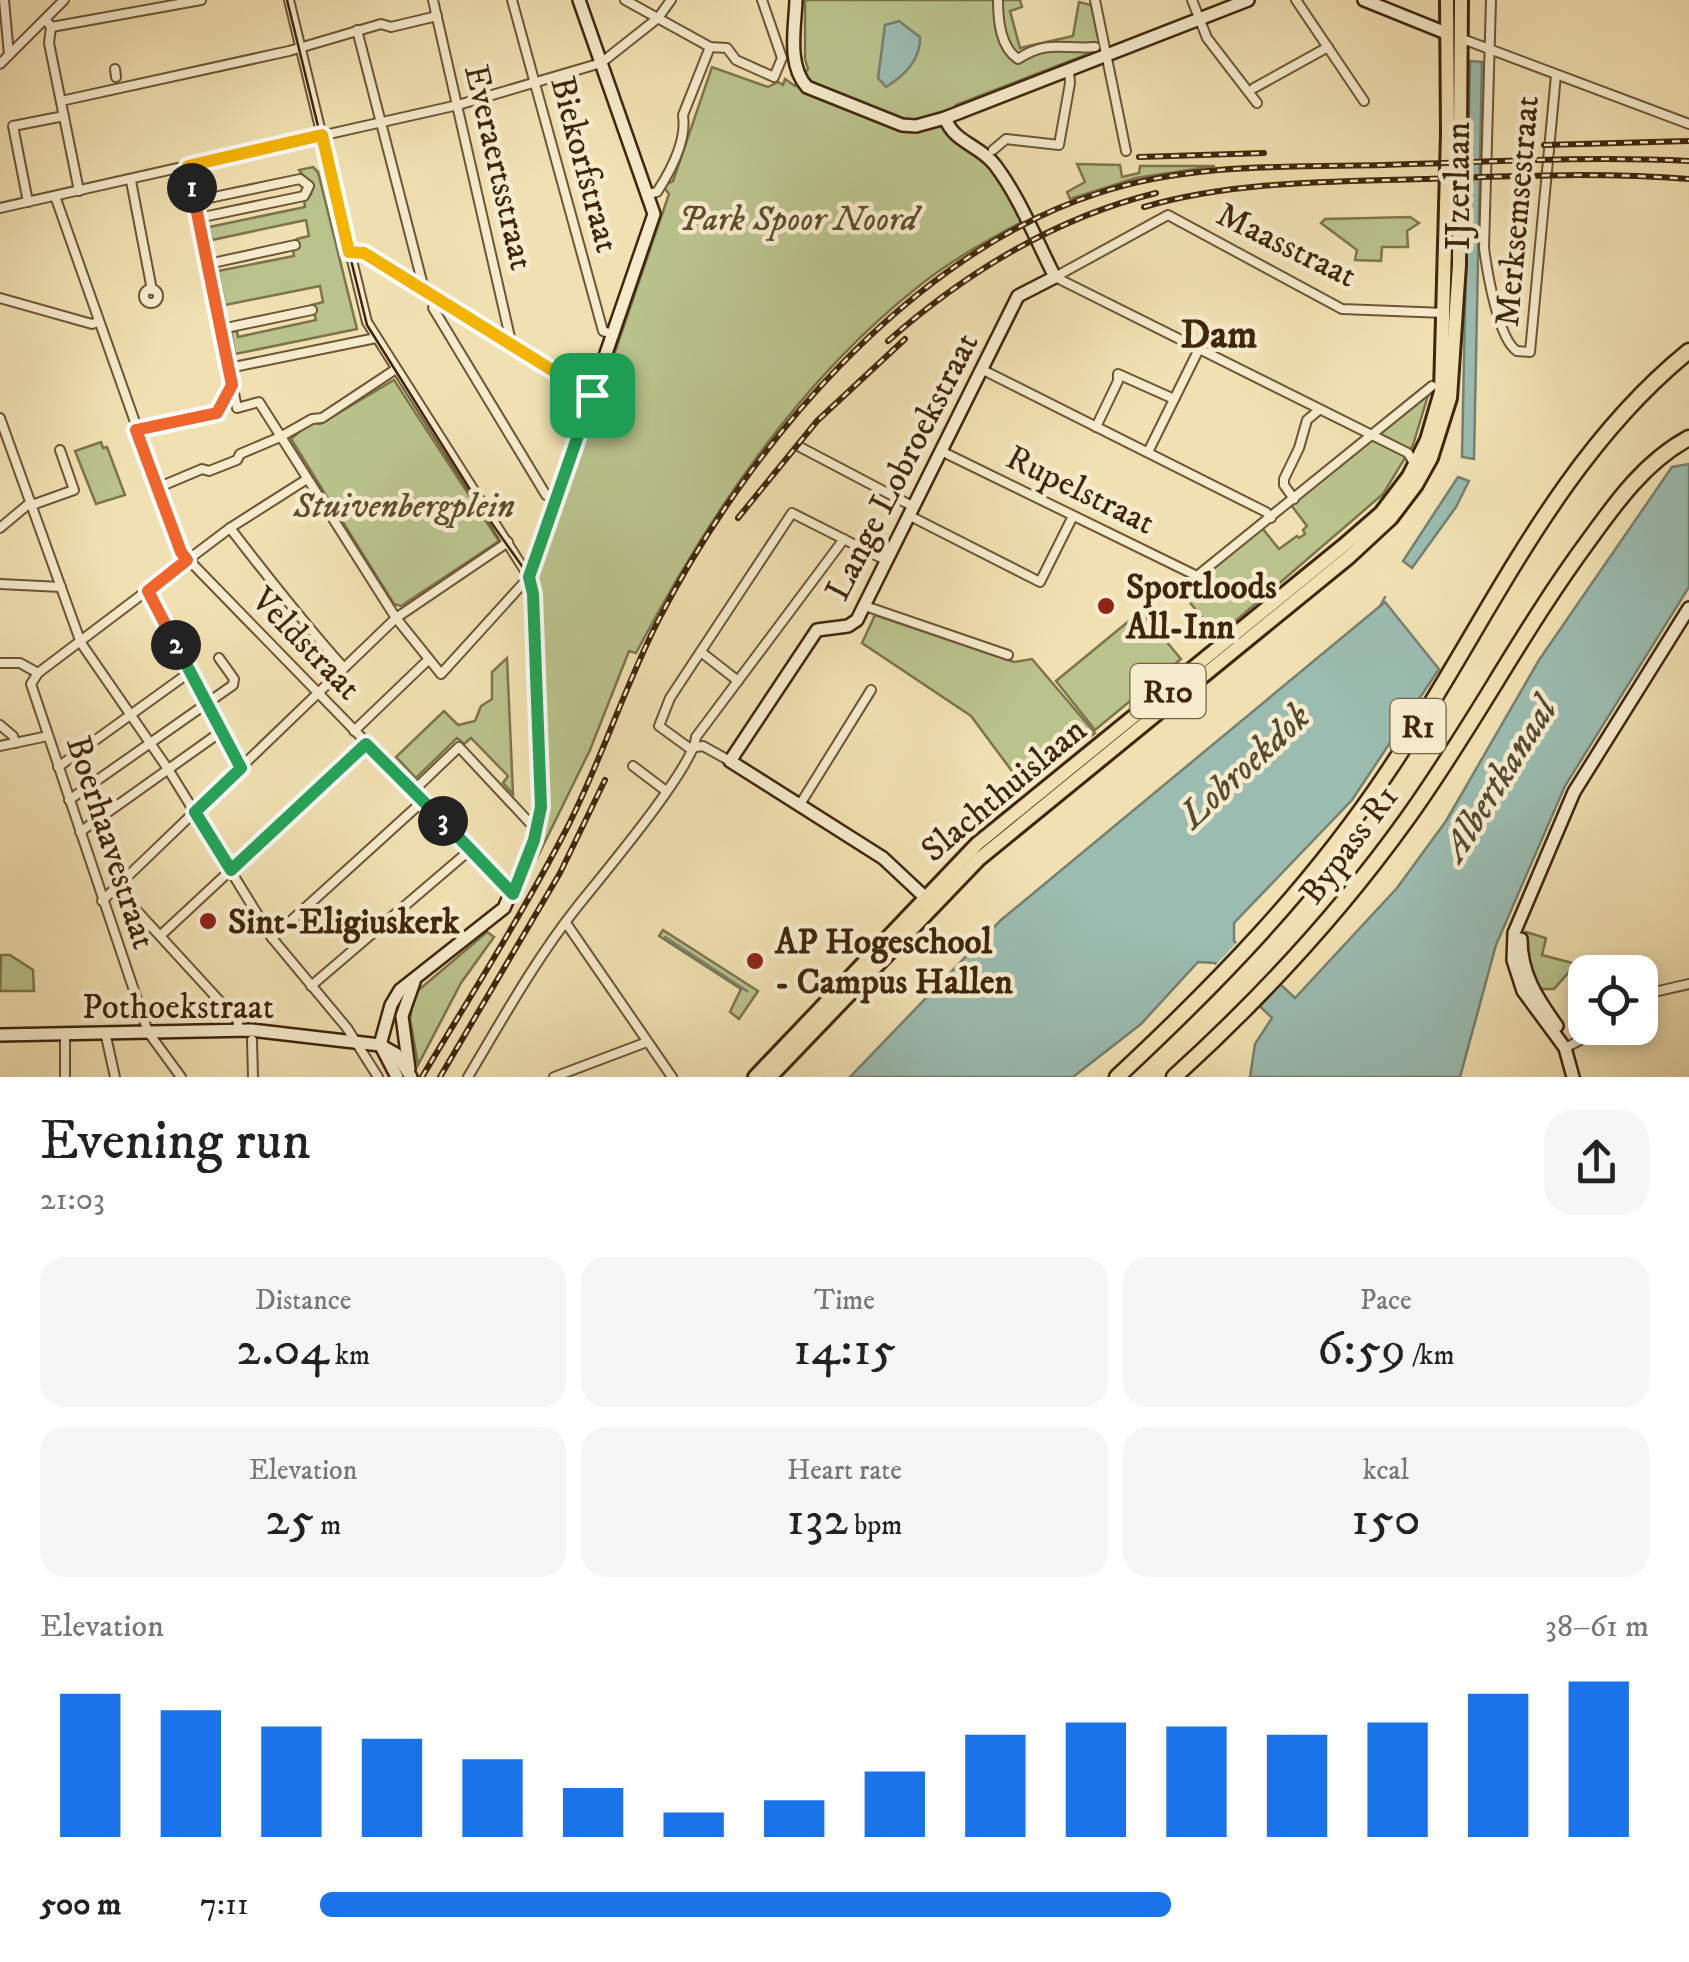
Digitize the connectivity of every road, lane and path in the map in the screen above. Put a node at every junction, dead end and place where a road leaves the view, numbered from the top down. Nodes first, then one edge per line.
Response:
1 (4, 0) edge
2 (64, 0) edge
3 (201, 0) edge
4 (288, 0) edge
5 (434, 0) edge
6 (512, 0) edge
7 (579, 0) edge
8 (625, 0) edge
9 (671, 0) edge
10 (762, 0) edge
11 (796, 0) edge
12 (998, 0) edge
13 (1094, 0) edge
14 (1192, 0) edge
15 (1248, 0) edge
16 (1296, 0) edge
17 (1364, 0) edge
18 (1446, 0) edge
19 (1460, 0) edge
20 (1490, 0) edge
21 (437, 16) junction
22 (658, 18) junction
23 (1200, 20) junction
24 (49, 23) junction
25 (357, 30) junction
26 (1453, 35) junction
27 (300, 46) junction
28 (710, 47) junction
29 (1328, 47) junction
30 (1101, 49) junction
31 (1488, 49) junction
32 (9, 56) junction
33 (602, 63) junction
34 (0, 64) edge
35 (1069, 70) junction
36 (1556, 75) junction
37 (535, 83) junction
38 (1254, 88) dead end
39 (60, 101) junction
40 (1364, 101) dead end
41 (1258, 103) dead end
42 (458, 105) junction
43 (64, 116) junction
44 (945, 118) junction
45 (381, 122) junction
46 (1689, 124) edge
47 (322, 135) junction
48 (993, 150) dead end
49 (1126, 151) dead end
50 (188, 166) junction
51 (131, 180) junction
52 (79, 191) junction
53 (55, 196) junction
54 (649, 200) junction
55 (195, 201) junction
56 (28, 202) junction
57 (0, 208) edge
58 (1168, 215) joint
59 (198, 218) junction
60 (295, 245) dead end
61 (349, 252) junction
62 (208, 264) junction
63 (1055, 277) junction
64 (152, 290) dead end
65 (424, 290) junction
66 (0, 298) edge
67 (436, 298) junction
68 (312, 310) dead end
69 (1445, 313) junction
70 (98, 322) junction
71 (221, 329) junction
72 (614, 335) junction
73 (376, 338) junction
74 (512, 346) junction
75 (1198, 349) junction
76 (1689, 351) edge
77 (1530, 352) joint
78 (229, 368) junction
79 (396, 369) junction
80 (983, 370) junction
81 (1442, 381) junction
82 (232, 385) junction
83 (592, 395) junction
84 (1174, 399) junction
85 (238, 408) junction
86 (1319, 410) junction
87 (217, 413) junction
88 (0, 418) edge
89 (1096, 426) junction
90 (136, 430) junction
91 (1372, 435) junction
92 (3, 437) edge
93 (280, 437) junction
94 (1689, 438) edge
95 (800, 447) dead end
96 (60, 450) dead end
97 (942, 451) junction
98 (1148, 452) junction
99 (1415, 465) junction
100 (307, 479) junction
101 (157, 488) junction
102 (556, 499) junction
103 (1294, 500) junction
104 (31, 504) junction
105 (912, 512) junction
106 (1073, 516) junction
107 (1271, 518) junction
108 (0, 528) edge
109 (230, 528) junction
110 (844, 539) junction
111 (508, 542) junction
112 (187, 560) junction
113 (888, 560) junction
114 (529, 577) junction
115 (0, 584) edge
116 (61, 587) junction
117 (148, 591) junction
118 (865, 606) junction
119 (1689, 608) edge
120 (396, 618) junction
121 (81, 643) junction
122 (700, 652) junction
123 (1008, 655) dead end
124 (219, 658) dead end
125 (428, 660) junction
126 (0, 663) edge
127 (344, 668) junction
128 (190, 672) junction
129 (38, 673) junction
130 (738, 681) junction
131 (871, 690) dead end
132 (317, 694) junction
133 (206, 702) junction
134 (130, 714) junction
135 (0, 725) edge
136 (354, 731) junction
137 (222, 732) junction
138 (48, 736) junction
139 (15, 742) junction
140 (150, 742) junction
141 (366, 744) junction
142 (0, 746) edge
143 (694, 749) junction
144 (730, 761) junction
145 (634, 766) dead end
146 (58, 767) junction
147 (241, 768) junction
148 (168, 769) junction
149 (666, 791) junction
150 (413, 792) junction
151 (69, 800) junction
152 (423, 801) junction
153 (799, 806) junction
154 (195, 812) junction
155 (538, 825) junction
156 (80, 832) junction
157 (470, 850) junction
158 (231, 870) junction
159 (116, 888) junction
160 (513, 894) junction
161 (102, 901) junction
162 (929, 902) junction
163 (566, 922) junction
164 (161, 935) junction
165 (272, 938) junction
166 (414, 982) junction
167 (1689, 984) edge
168 (311, 986) junction
169 (1658, 991) edge
170 (238, 1030) junction
171 (105, 1032) junction
172 (148, 1032) junction
173 (66, 1033) junction
174 (0, 1035) edge
175 (252, 1040) dead end
176 (355, 1042) junction
177 (647, 1042) junction
178 (380, 1045) junction
179 (1572, 1045) edge
180 (1568, 1047) junction
181 (411, 1076) edge
182 (65, 1077) edge
183 (115, 1077) edge
184 (181, 1077) edge
185 (253, 1077) edge
186 (378, 1077) edge
187 (397, 1077) edge
188 (468, 1077) edge
189 (554, 1077) edge
190 (672, 1077) edge
191 (755, 1077) edge
192 (770, 1077) edge
193 (1117, 1077) edge
194 (1174, 1077) edge
195 (1574, 1077) edge

1 - 32 street
2 - 24 street
3 - 24 street
4 - 27 street
5 - 21 street, Everaertsstraat
6 - 37 street, Biekorfstraat
7 - 33 street
8 - 22 street
9 - 22 street
10 - 28 street
11 - 44 street
12 - 30 street
13 - 30 street
14 - 23 street
15 - 23 street
16 - 29 street
17 - 26 street
18 - 26 main road, R10
19 - 26 main road, R10
20 - 31 street, IJzerlaan
21 - 25 street
21 - 42 street, Everaertsstraat
22 - 28 street
22 - 33 street
23 - 30 street
23 - 41 street
24 - 32 street
24 - 39 street
25 - 27 street
25 - 45 street
26 - 31 street
26 - 69 main road, R10
26 - 81 main road, R10
27 - 39 street
27 - 47 street
28 - 54 street
29 - 38 street
29 - 40 street
30 - 35 street
30 - 49 street
31 - 36 street
31 - 77 street, IJzerlaan
32 - 34 street
33 - 37 street
33 - 54 street
35 - 44 street
35 - 48 street
36 - 46 street
36 - 77 street, Merksemsestraat
37 - 42 street
37 - 72 street, Biekorfstraat
39 - 43 street
42 - 45 street
42 - 74 street, Everaertsstraat
43 - 52 street
43 - 56 street
44 - 63 street
45 - 47 street
45 - 65 street
47 - 50 street
47 - 61 street
50 - 51 street
50 - 55 street
51 - 52 street
51 - 64 street
52 - 53 street
53 - 56 street
53 - 70 street
54 - 72 street
55 - 59 street
55 - 59 street
56 - 57 street
58 - 63 street, Lange Lobroekstraat
58 - 69 street, Maasstraat
59 - 62 street
60 - 62 street
61 - 65 street
61 - 73 street
62 - 71 street
63 - 75 street
63 - 80 street, Lange Lobroekstraat
65 - 67 street
66 - 70 street
67 - 74 street
67 - 102 street
68 - 71 street
69 - 81 main road, R10
70 - 90 street
71 - 78 street
72 - 83 street
73 - 78 street
73 - 79 street
74 - 83 street
75 - 84 street
75 - 86 street
76 - 193 highway, R1
78 - 82 street
79 - 93 street
79 - 111 street
80 - 89 street
80 - 97 street, Lange Lobroekstraat
81 - 91 street
81 - 99 main road, Slachthuislaan / R10
81 - 162 main road, Slachthuislaan / R10
82 - 85 street
82 - 87 street
83 - 102 street
84 - 89 street
84 - 98 street
85 - 87 street
85 - 93 street
86 - 91 street
86 - 103 street
87 - 90 street
88 - 92 street
89 - 98 street
90 - 101 street
91 - 99 street
91 - 103 street
92 - 104 street
93 - 100 street
93 - 101 street
94 - 194 highway, Bypass R1 / R1
95 - 105 street
96 - 104 street
97 - 105 street, Lange Lobroekstraat
97 - 106 street, Rupelstraat
98 - 107 street
99 - 162 main road, Slachthuislaan / R10
100 - 109 street
100 - 120 street
101 - 112 street
102 - 114 street
103 - 107 street
104 - 108 street
104 - 116 street
105 - 106 street
105 - 113 street, Lange Lobroekstraat
106 - 107 street, Rupelstraat
109 - 112 street
109 - 127 street
110 - 113 street
110 - 122 street
110 - 130 street
111 - 114 street
111 - 120 street
112 - 117 street
112 - 132 street, Veldstraat
113 - 118 street, Lange Lobroekstraat
114 - 125 street
114 - 155 street
115 - 116 street
116 - 121 street
117 - 121 street
117 - 128 street
118 - 123 street
118 - 144 street, Lange Lobroekstraat
119 - 180 street
120 - 125 street
120 - 127 street
121 - 129 street
121 - 134 street
122 - 130 street
122 - 143 street
124 - 133 street
125 - 136 street
126 - 129 street
127 - 132 street
128 - 133 street
128 - 134 street
129 - 138 street, Boerhaavestraat
130 - 143 street
131 - 153 street
132 - 136 street, Veldstraat
132 - 147 street
133 - 137 street
133 - 140 street
134 - 140 street
134 - 146 street
135 - 139 street
136 - 141 street, Veldstraat
137 - 147 street
137 - 148 street
138 - 139 street
138 - 146 street, Boerhaavestraat
139 - 142 street
140 - 148 street
140 - 151 street
141 - 150 street, Veldstraat
141 - 158 street
143 - 144 street
143 - 149 street
144 - 153 street
145 - 149 street
146 - 151 street, Boerhaavestraat
147 - 154 street
148 - 154 street
148 - 156 street
149 - 163 street
150 - 152 street, Veldstraat
150 - 155 street
151 - 156 street, Boerhaavestraat
152 - 157 street, Veldstraat
152 - 165 street
153 - 162 street
154 - 158 street
154 - 159 street
155 - 160 street
156 - 161 street, Boerhaavestraat
157 - 160 street, Veldstraat
157 - 168 street
158 - 164 street
158 - 165 street
159 - 161 street
159 - 164 street
160 - 166 street
161 - 172 street, Boerhaavestraat
162 - 191 main road, Slachthuislaan / R10
162 - 192 main road, Slachthuislaan / R10
163 - 177 street
163 - 188 street
164 - 170 street
165 - 168 street
166 - 178 street
166 - 181 street
167 - 169 street
168 - 176 street
170 - 172 street, Pothoekstraat
170 - 176 street, Pothoekstraat
171 - 172 street, Pothoekstraat
171 - 173 street, Pothoekstraat
171 - 183 street
172 - 184 street, Boerhaavestraat
173 - 174 street, Pothoekstraat
173 - 182 street
175 - 185 street
176 - 178 street, Pothoekstraat
176 - 186 street
177 - 189 street
177 - 190 street
178 - 181 street
178 - 187 street
179 - 180 street
180 - 195 street

